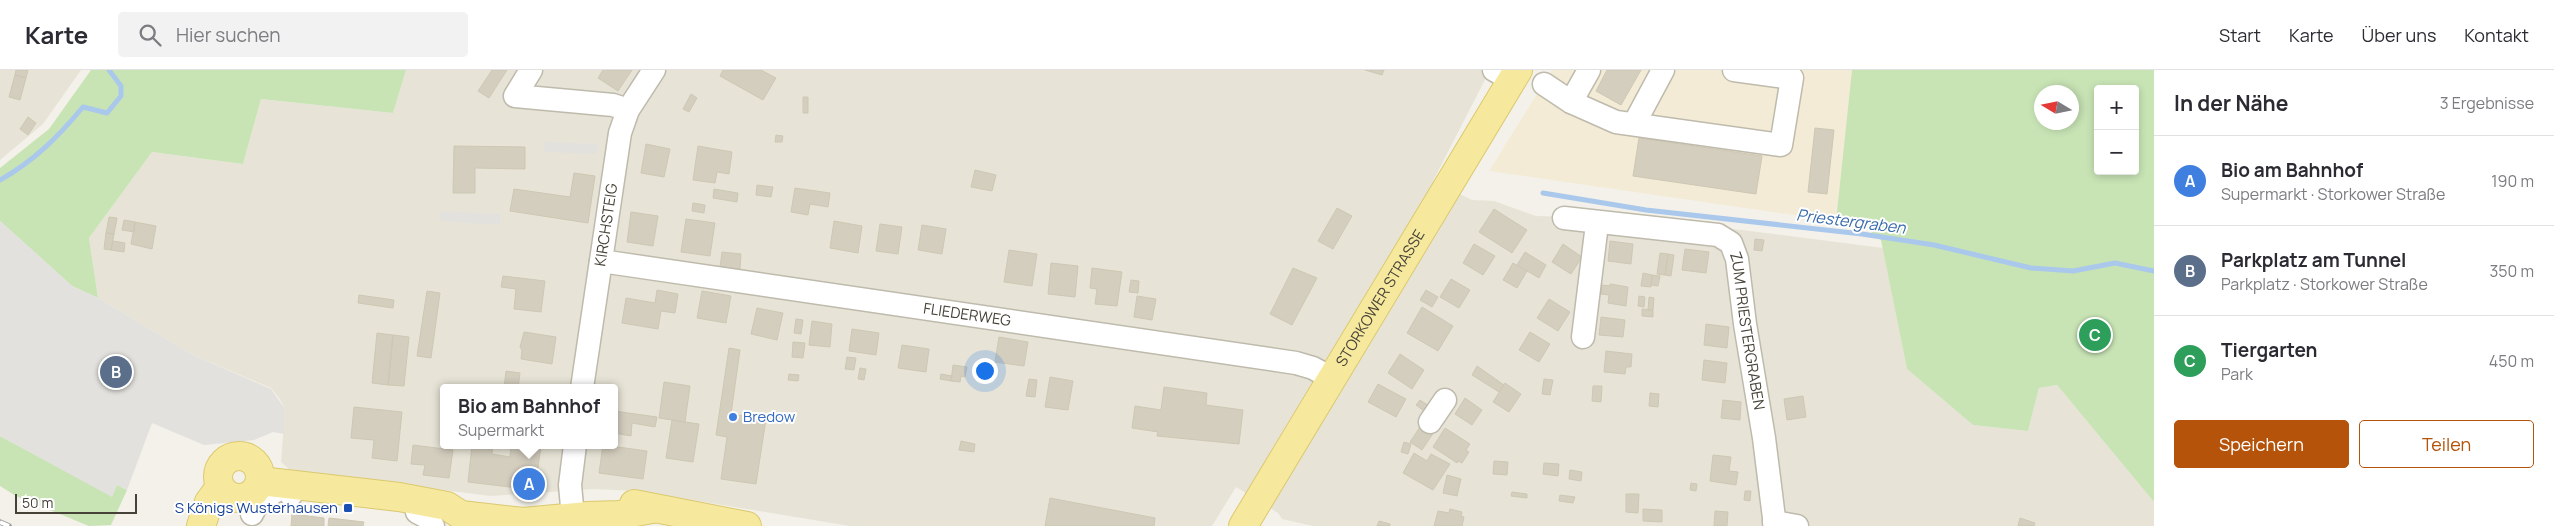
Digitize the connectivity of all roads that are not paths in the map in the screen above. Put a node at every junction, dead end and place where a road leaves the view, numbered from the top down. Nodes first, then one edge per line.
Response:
1 (531, 70) edge
2 (654, 70) edge
3 (1589, 70) edge
4 (1663, 70) edge
5 (1734, 70) edge
6 (1508, 73) edge
7 (1544, 84) dead end
8 (1571, 102) junction
9 (628, 110) junction
10 (1634, 124) junction
11 (1564, 218) dead end
12 (1597, 224) junction
13 (601, 261) junction
14 (1583, 336) dead end
15 (1331, 378) junction
16 (583, 384) edge
17 (1445, 400) dead end
18 (1430, 422) dead end
19 (574, 449) edge
20 (220, 487) junction
21 (266, 499) edge
22 (572, 509) junction
23 (436, 515) edge
24 (1775, 524) edge
25 (201, 526) edge
26 (747, 526) edge
27 (1244, 526) edge
28 (1797, 526) edge

1 - 9 street
2 - 9 street, KIRCHSTEIG
3 - 8 street
4 - 10 street
5 - 10 street
6 - 15 main road, STORKOWER STRASSE
7 - 8 street
8 - 10 street
9 - 13 street, KIRCHSTEIG
11 - 12 street, ZUM PRIESTERGRABEN
12 - 14 street
12 - 24 street, ZUM PRIESTERGRABEN
13 - 15 street, FLIEDERWEG
13 - 16 street, KIRCHSTEIG
15 - 27 main road, STORKOWER STRASSE
17 - 18 street
19 - 22 street
20 - 21 main road
20 - 21 main road
20 - 25 main road
21 - 23 main road
22 - 23 main road
22 - 26 main road
24 - 28 street

